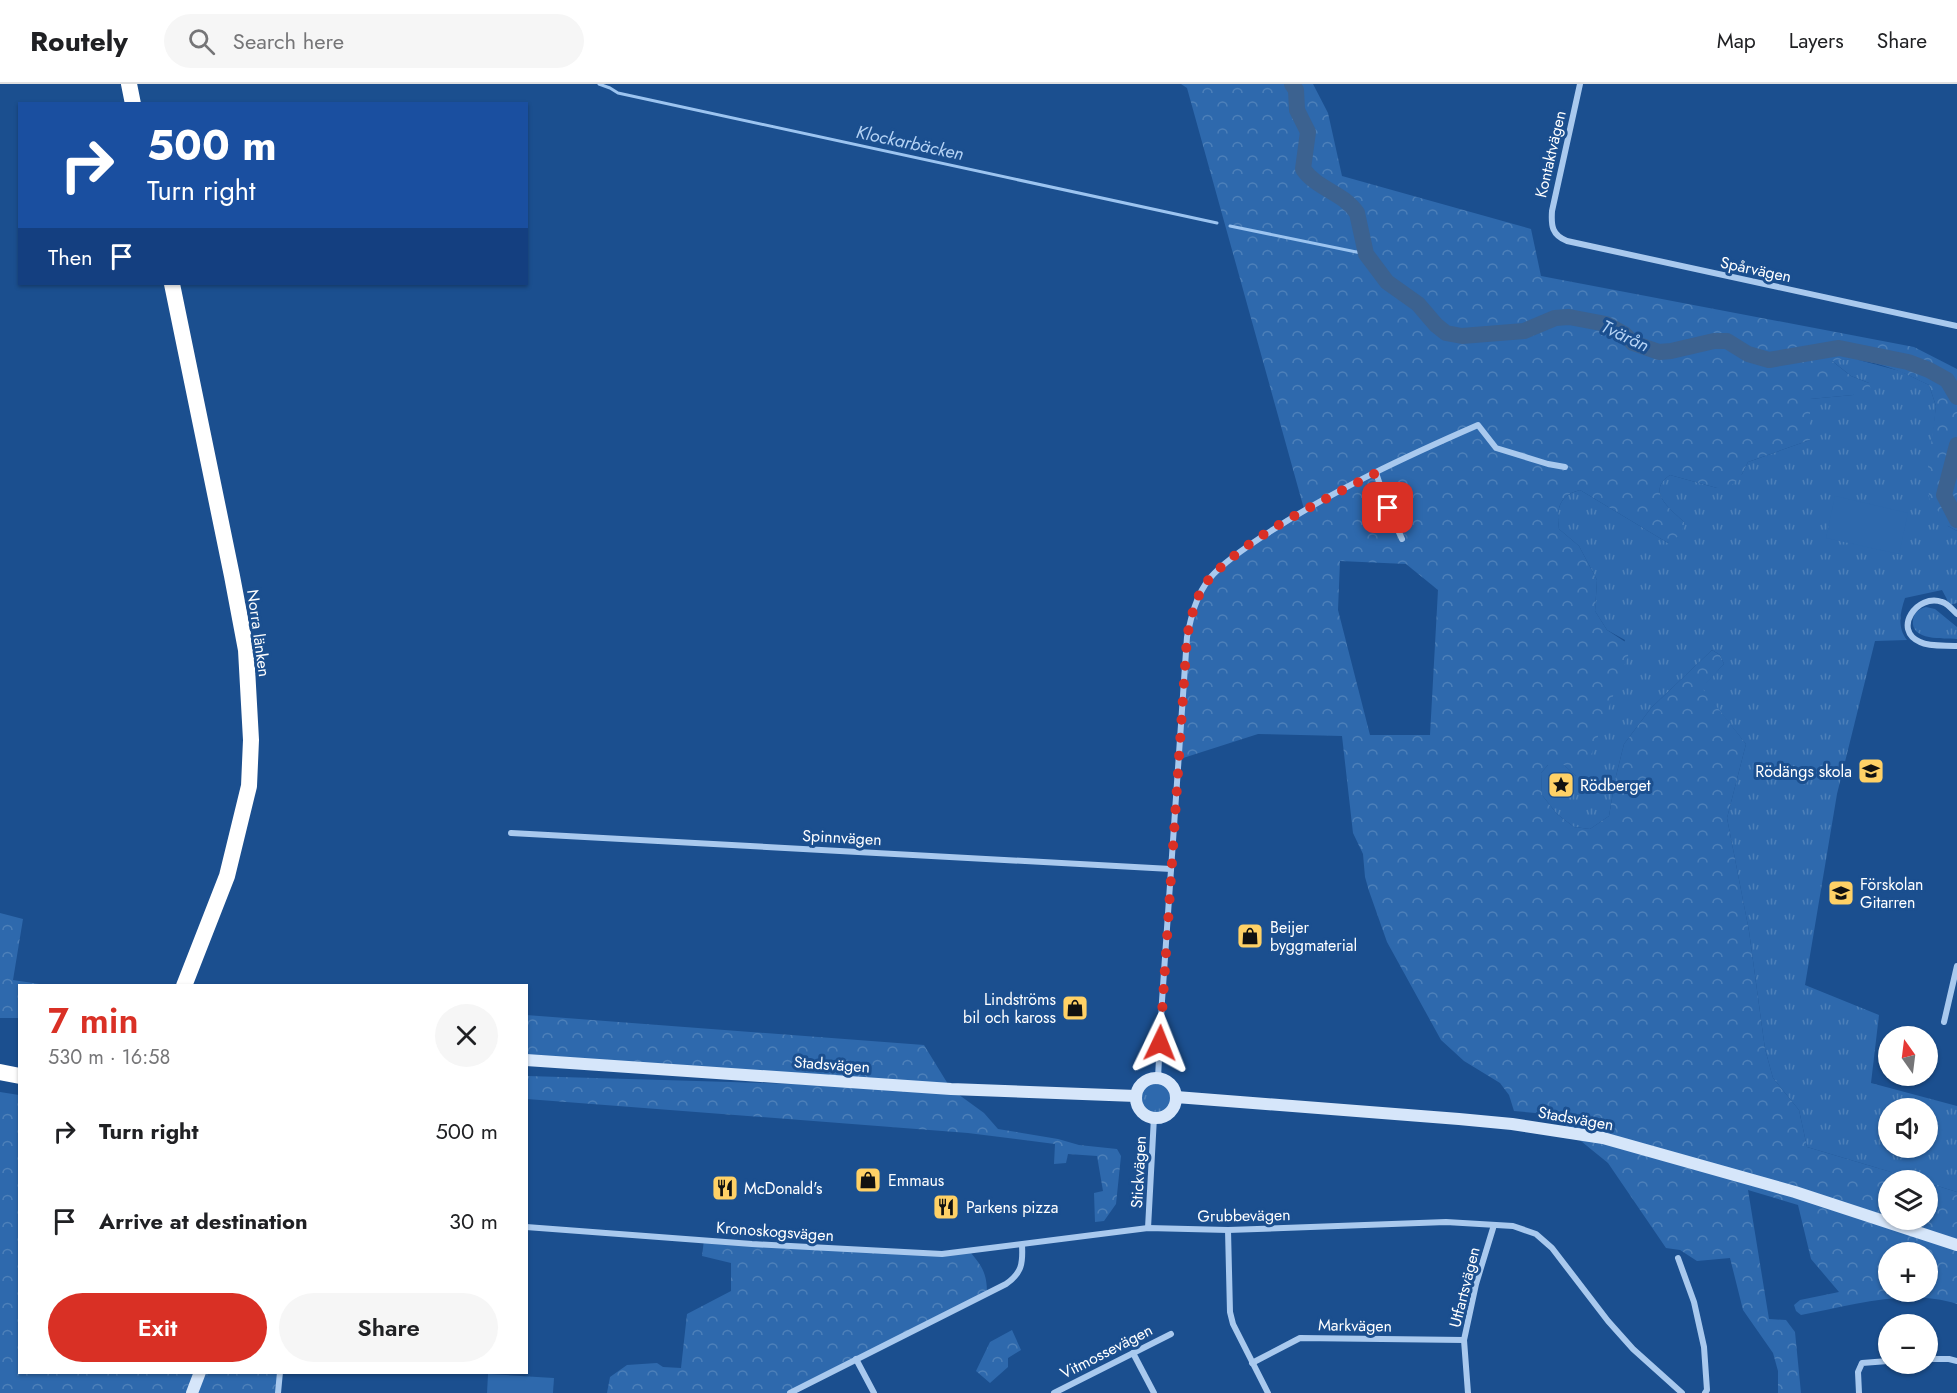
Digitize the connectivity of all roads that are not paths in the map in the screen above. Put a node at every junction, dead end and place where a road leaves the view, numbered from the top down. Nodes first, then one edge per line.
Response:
1 (129, 84) edge
2 (1580, 84) edge
3 (133, 102) edge
4 (1553, 231) joint
5 (172, 285) edge
6 (1957, 326) edge
7 (1565, 466) dead end
8 (1376, 473) junction
9 (1402, 540) dead end
10 (1957, 614) edge
11 (1957, 646) edge
12 (511, 833) dead end
13 (1172, 869) junction
14 (1957, 966) edge
15 (184, 984) edge
16 (1944, 1022) dead end
17 (528, 1060) edge
18 (0, 1061) edge
19 (18, 1064) edge
20 (0, 1072) edge
21 (18, 1076) edge
22 (1158, 1078) junction
23 (1136, 1096) junction
24 (1176, 1097) junction
25 (1154, 1118) junction
26 (1494, 1225) junction
27 (528, 1227) edge
28 (1148, 1228) junction
29 (1228, 1230) junction
30 (1022, 1245) junction
31 (1957, 1245) edge
32 (1678, 1258) dead end
33 (1171, 1334) dead end
34 (1464, 1340) junction
35 (1133, 1353) junction
36 (856, 1359) junction
37 (1938, 1359) edge
38 (1957, 1361) edge
39 (1878, 1362) edge
40 (1252, 1363) junction
41 (199, 1374) edge
42 (280, 1374) edge
43 (192, 1393) edge
44 (278, 1393) edge
45 (790, 1393) edge
46 (874, 1393) edge
47 (1054, 1393) edge
48 (1154, 1393) edge
49 (1268, 1393) edge
50 (1468, 1393) edge
51 (1682, 1393) edge
52 (1705, 1393) edge
53 (1859, 1393) edge

1 - 3 highway
2 - 4 street, Kontaktvägen
4 - 6 street, Spårvägen
5 - 15 highway, Norra länken
7 - 8 street
8 - 9 street
8 - 13 street
10 - 11 street
12 - 13 street, Spinnvägen
13 - 22 street
14 - 16 street
17 - 23 main road, Stadsvägen
18 - 19 highway
20 - 21 highway
22 - 23 main road
22 - 24 main road
23 - 25 main road
24 - 25 main road
24 - 31 main road, Stadsvägen
25 - 28 street, Stickvägen
26 - 29 street, Grubbevägen
26 - 34 street, Utfartsvägen
26 - 51 street, Grubbevägen
27 - 30 street, Kronoskogsvägen
28 - 29 street, Grubbevägen
28 - 30 street, Grubbevägen
29 - 40 street
30 - 36 street
32 - 52 street
33 - 35 street, Vitmossevägen
34 - 40 street, Markvägen
34 - 50 street, Utfartsvägen
35 - 47 street, Vitmossevägen
35 - 48 street
36 - 45 street
36 - 46 street
37 - 38 street
39 - 53 street
40 - 49 street
41 - 43 main road
42 - 44 street

